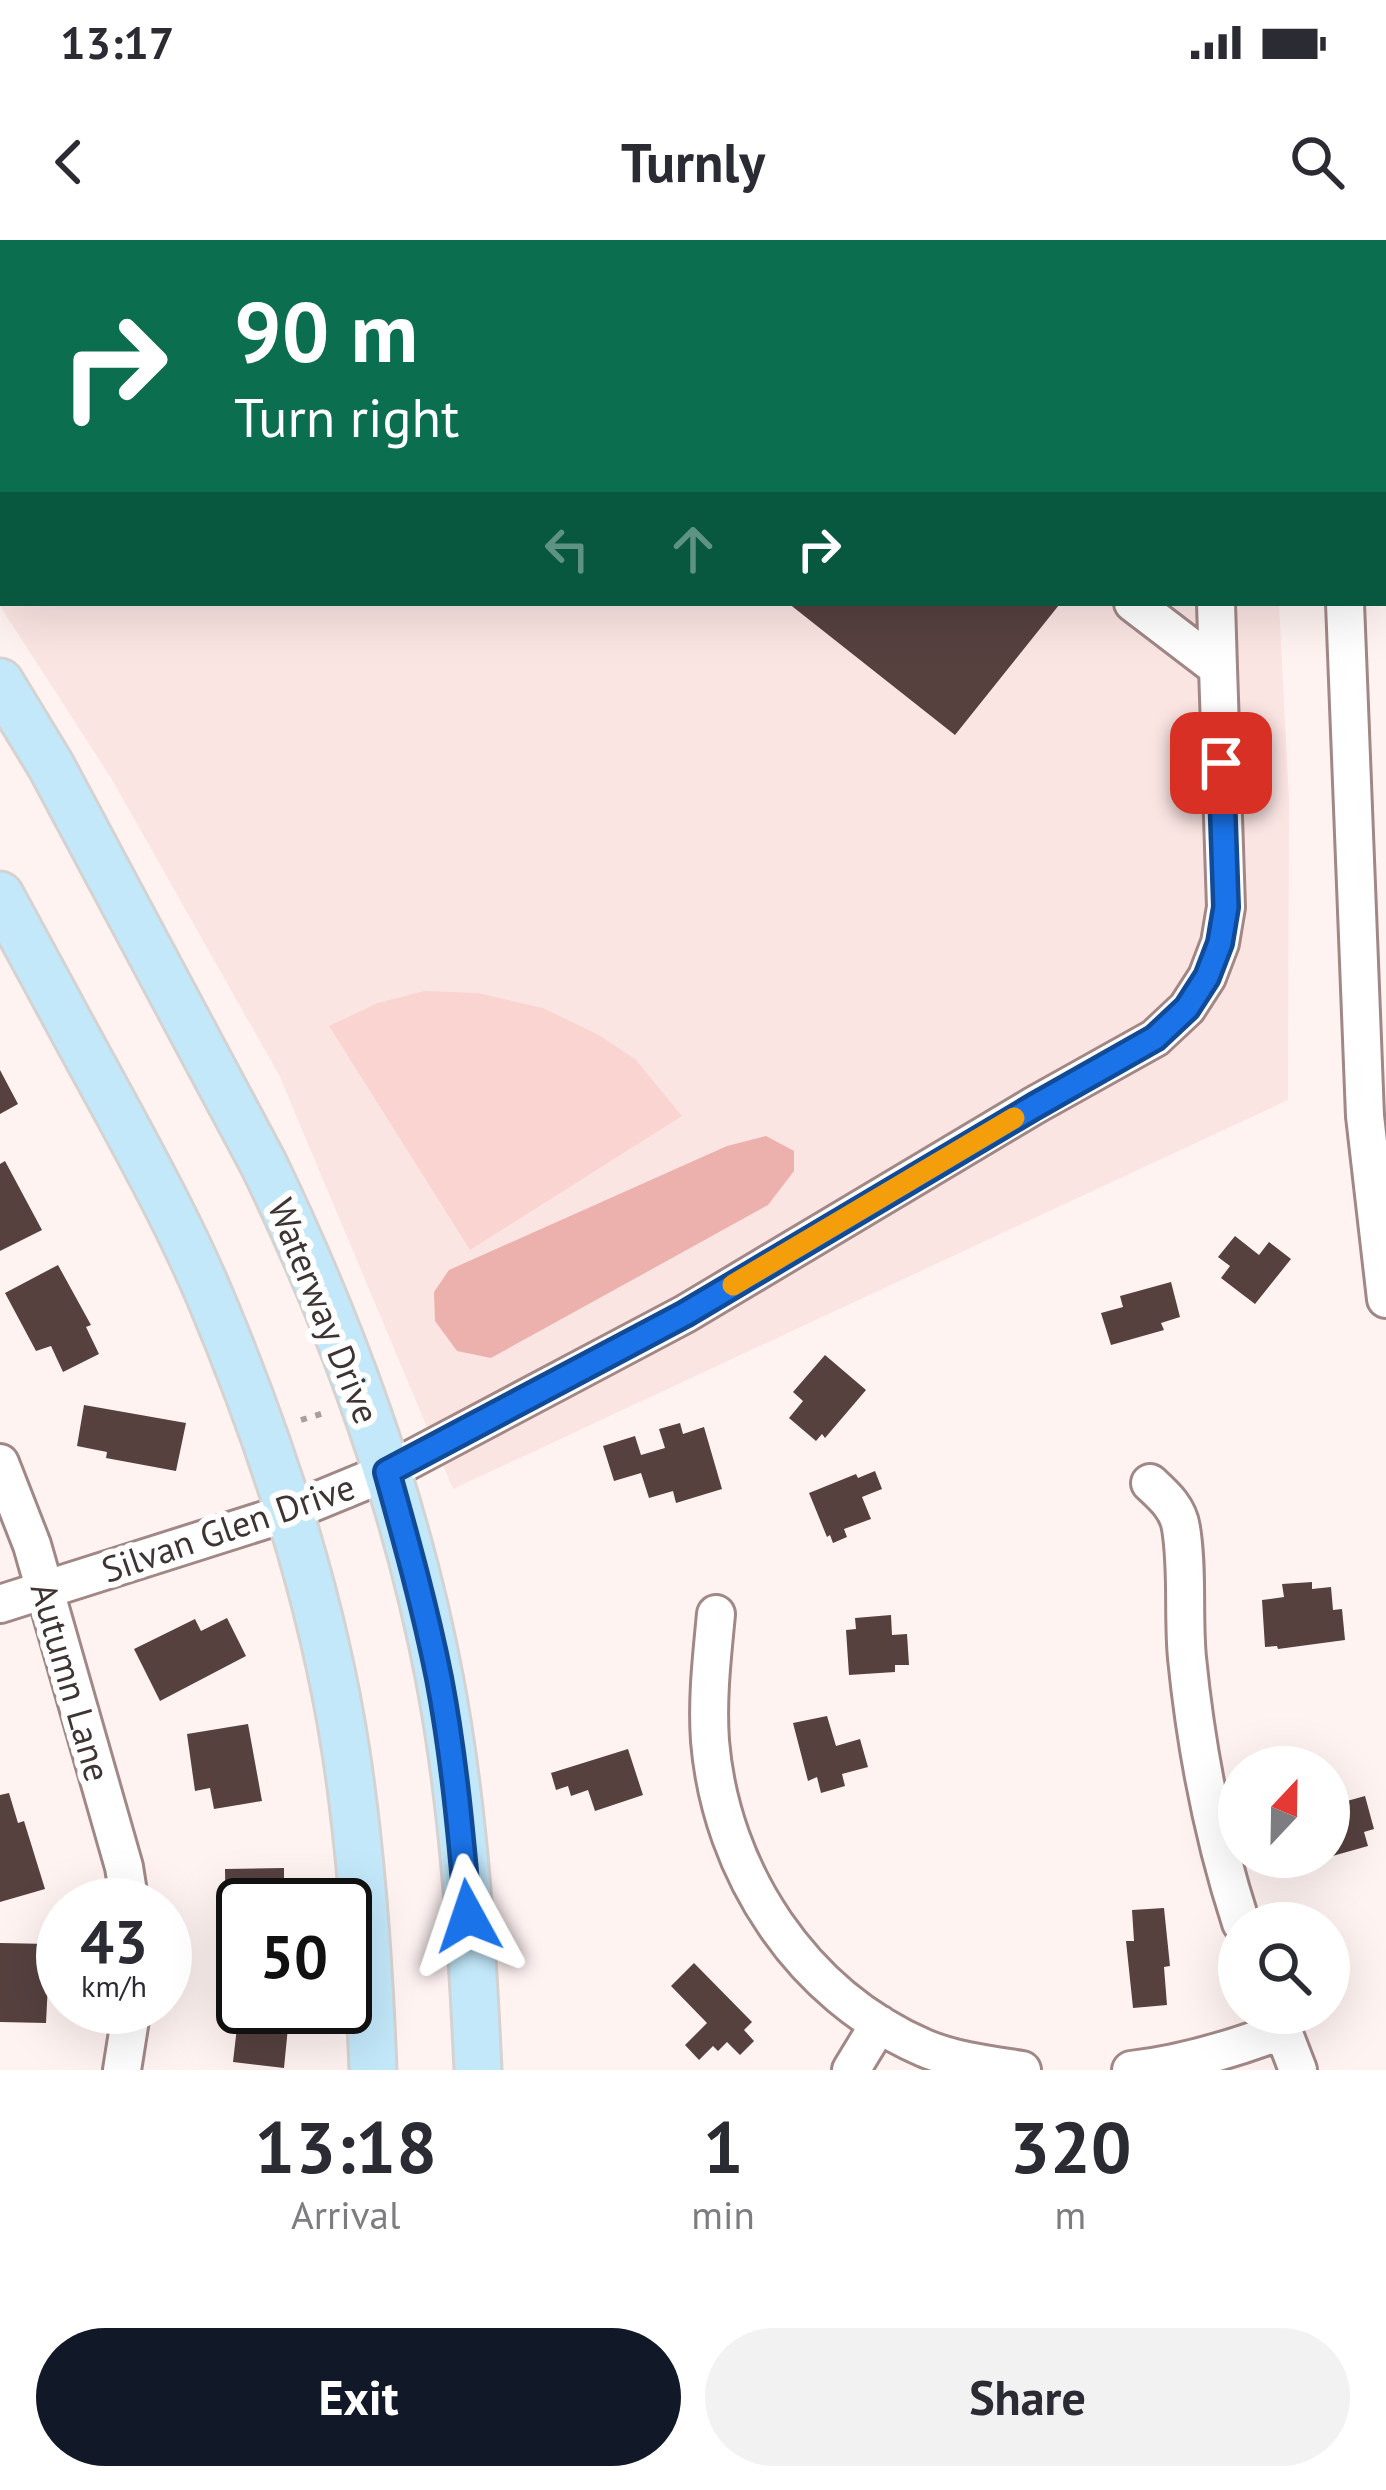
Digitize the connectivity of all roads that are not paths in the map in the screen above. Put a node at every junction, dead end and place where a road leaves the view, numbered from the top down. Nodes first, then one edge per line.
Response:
1 (1137, 606) edge
2 (1216, 606) edge
3 (1345, 606) edge
4 (1218, 668) junction
5 (0, 682) edge
6 (0, 895) edge
7 (1386, 1299) edge
8 (0, 1463) edge
9 (387, 1472) junction
10 (1150, 1483) dead end
11 (290, 1512) junction
12 (45, 1590) junction
13 (0, 1604) edge
14 (716, 1614) dead end
15 (126, 1878) edge
16 (1235, 1902) edge
17 (878, 2024) junction
18 (128, 2034) edge
19 (1257, 2034) edge
20 (1284, 2034) edge
21 (122, 2070) edge
22 (373, 2070) edge
23 (478, 2070) edge
24 (850, 2070) edge
25 (1022, 2070) edge
26 (1131, 2070) edge
27 (1298, 2070) edge

1 - 4 street
2 - 4 street, Silvan Glen Drive
3 - 7 street
4 - 9 street, Silvan Glen Drive
5 - 9 main road, Waterway Drive
6 - 11 main road
8 - 12 street, Autumn Lane
9 - 11 street, Silvan Glen Drive
9 - 23 main road, Waterway Drive
10 - 16 street
11 - 12 street, Silvan Glen Drive
11 - 22 main road
12 - 13 street, Silvan Glen Drive
12 - 15 street, Autumn Lane
14 - 17 street
17 - 24 street
17 - 25 street
18 - 21 street
19 - 26 street
20 - 27 street

